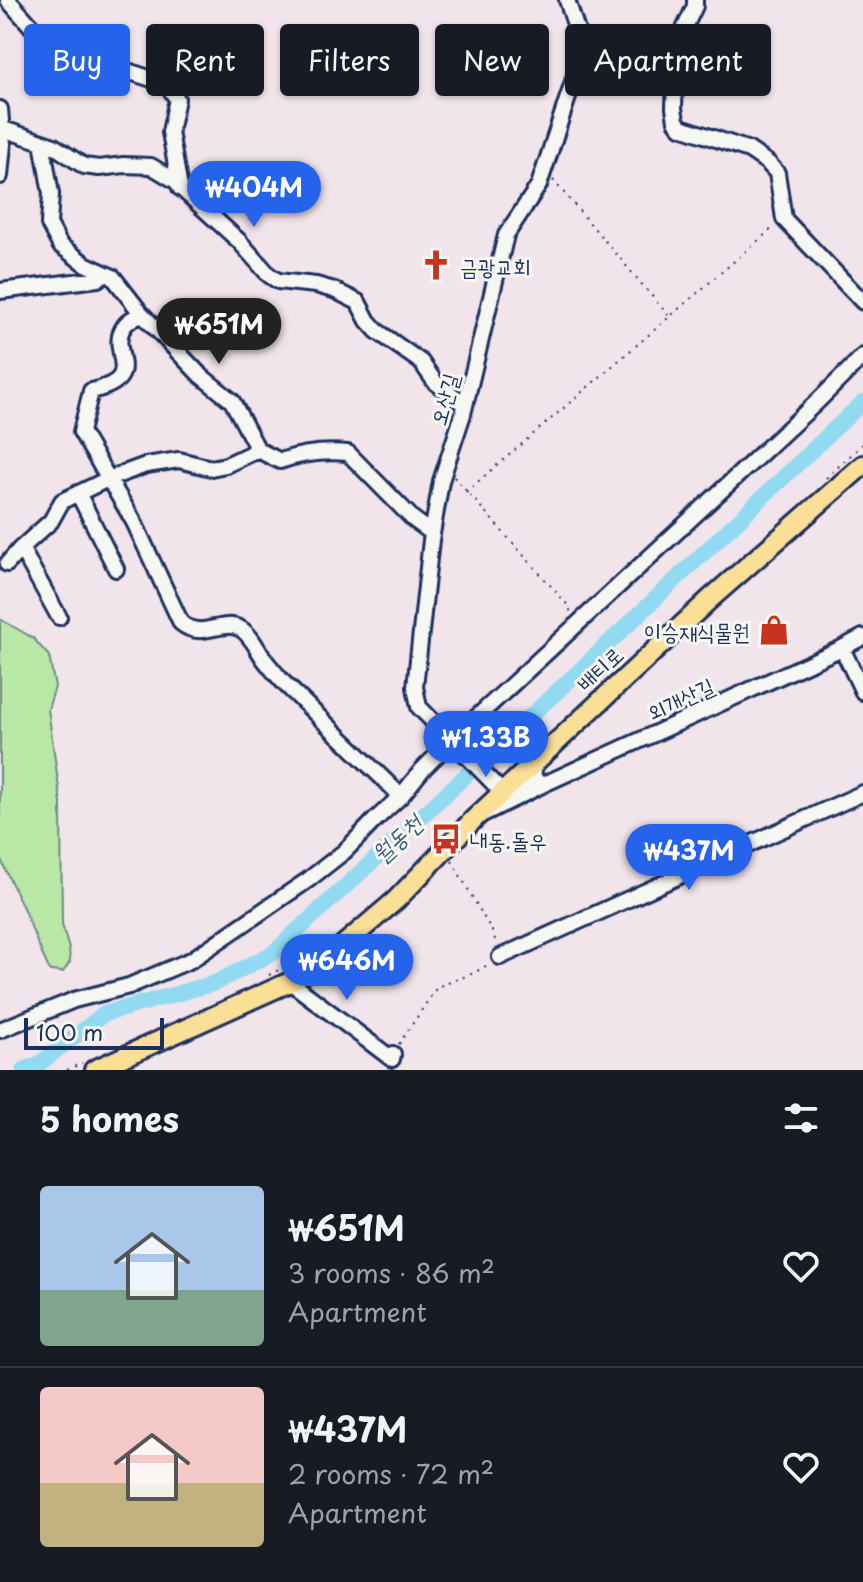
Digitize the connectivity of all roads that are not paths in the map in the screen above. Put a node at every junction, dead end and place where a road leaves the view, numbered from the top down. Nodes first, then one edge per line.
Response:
1 (8, 0) edge
2 (567, 0) edge
3 (695, 0) edge
4 (0, 109) edge
5 (1, 128) edge
6 (42, 142) junction
7 (0, 176) edge
8 (181, 188) junction
9 (104, 273) junction
10 (0, 291) edge
11 (863, 302) edge
12 (141, 313) junction
13 (863, 356) edge
14 (465, 405) junction
15 (258, 450) junction
16 (863, 465) edge
17 (108, 479) junction
18 (78, 493) junction
19 (432, 533) junction
20 (21, 548) junction
21 (7, 564) dead end
22 (116, 569) dead end
23 (59, 617) dead end
24 (863, 637) edge
25 (842, 648) junction
26 (863, 692) edge
27 (453, 741) junction
28 (538, 758) junction
29 (502, 784) junction
30 (542, 785) junction
31 (863, 793) edge
32 (401, 796) junction
33 (474, 819) junction
34 (500, 957) road end
35 (290, 982) junction
36 (0, 1030) edge
37 (390, 1061) edge
38 (94, 1070) edge

1 - 8 street
2 - 14 street, 오산길
3 - 11 street
4 - 5 street
5 - 6 street
5 - 7 street
6 - 8 street
6 - 9 street
8 - 14 street
9 - 10 street
9 - 12 street
12 - 15 street
12 - 17 street
13 - 27 street
14 - 19 street, 오산길
15 - 17 street
15 - 19 street
16 - 28 main road, 배티로
17 - 18 street
17 - 32 street
18 - 20 street
18 - 22 street
19 - 27 street, 오산길
20 - 21 street
20 - 23 street
24 - 25 street, 외개산길
25 - 26 street
25 - 30 street, 외개산길
27 - 29 street, 오산길
27 - 32 street
28 - 29 main road, 배티로
28 - 30 street
29 - 30 street
29 - 33 main road, 배티로
30 - 33 street, 외개산길
31 - 34 street
32 - 36 street
33 - 35 main road, 배티로
35 - 37 street
35 - 38 main road, 배티로

